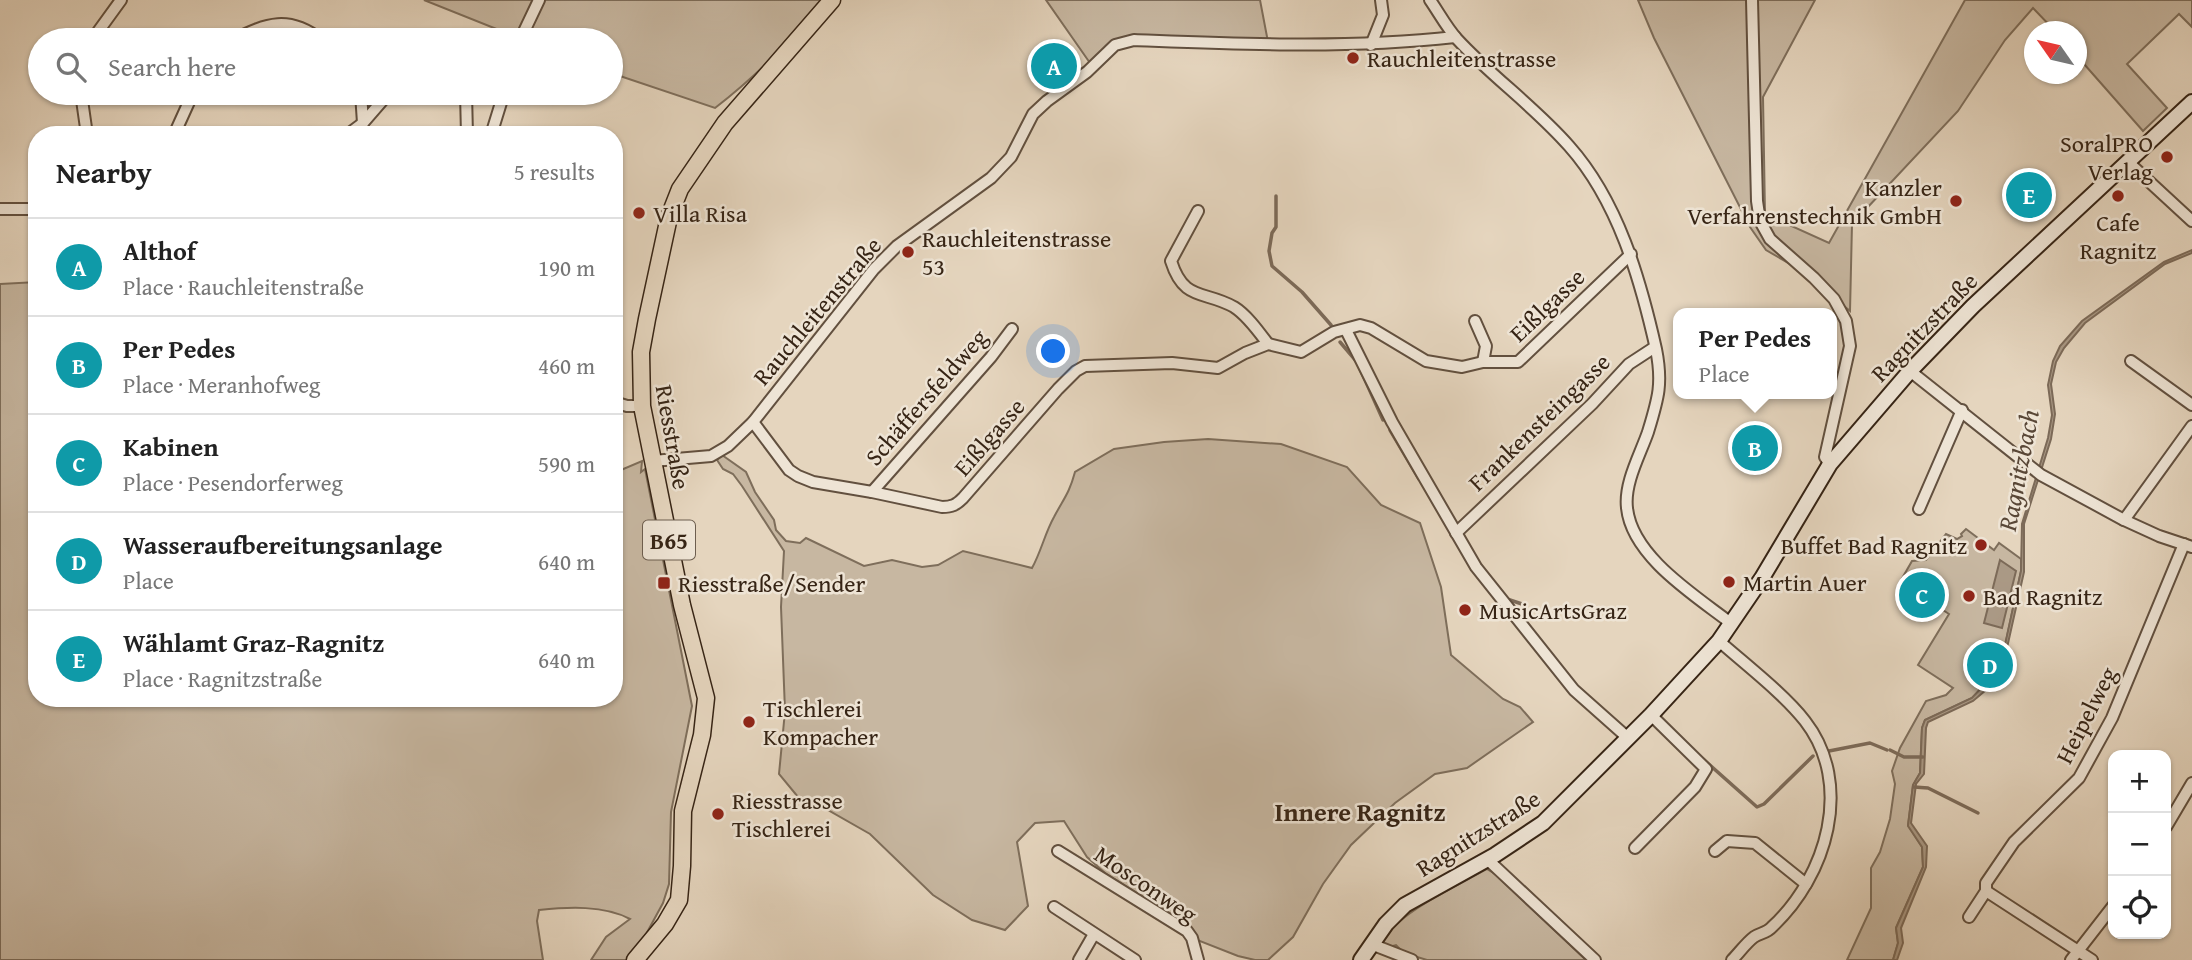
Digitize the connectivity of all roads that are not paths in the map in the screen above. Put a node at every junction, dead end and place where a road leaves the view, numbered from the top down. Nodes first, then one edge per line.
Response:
1 (121, 0) edge
2 (539, 0) edge
3 (832, 0) edge
4 (1381, 0) edge
5 (1430, 0) edge
6 (1752, 0) edge
7 (101, 28) edge
8 (262, 28) edge
9 (302, 28) edge
10 (526, 28) edge
11 (1455, 37) junction
12 (1371, 45) junction
13 (2192, 102) edge
14 (83, 105) edge
15 (188, 105) edge
16 (362, 105) edge
17 (379, 105) edge
18 (466, 105) edge
19 (500, 105) edge
20 (363, 123) junction
21 (86, 126) edge
22 (178, 126) edge
23 (359, 126) edge
24 (467, 126) edge
25 (494, 126) edge
26 (2128, 162) junction
27 (0, 209) edge
28 (28, 209) edge
29 (1198, 211) dead end
30 (2192, 221) edge
31 (1631, 254) junction
32 (1475, 321) dead end
33 (1012, 329) dead end
34 (1346, 330) junction
35 (1268, 344) junction
36 (1655, 346) junction
37 (1483, 362) junction
38 (2131, 362) dead end
39 (1910, 371) junction
40 (623, 405) edge
41 (2192, 405) edge
42 (642, 406) junction
43 (1962, 410) junction
44 (753, 422) junction
45 (2192, 426) edge
46 (653, 461) junction
47 (1830, 464) junction
48 (872, 492) junction
49 (1919, 509) dead end
50 (2124, 520) junction
51 (1456, 533) junction
52 (2188, 545) edge
53 (1732, 624) junction
54 (1719, 641) junction
55 (1651, 715) junction
56 (1628, 738) junction
57 (2192, 783) edge
58 (2171, 819) edge
59 (1635, 848) dead end
60 (1058, 851) dead end
61 (1715, 851) dead end
62 (1487, 859) junction
63 (1806, 884) junction
64 (1986, 891) junction
65 (1054, 907) dead end
66 (2108, 912) edge
67 (1969, 917) dead end
68 (1094, 934) junction
69 (1371, 944) junction
70 (2079, 950) junction
71 (635, 960) edge
72 (1079, 960) edge
73 (1135, 960) edge
74 (1199, 960) edge
75 (1361, 960) edge
76 (1412, 960) edge
77 (1595, 960) edge
78 (1732, 960) edge
79 (2071, 960) edge
80 (2092, 960) edge

1 - 7 street
2 - 10 street
3 - 42 main road, Riesstraße / B65
4 - 12 street
5 - 11 street
6 - 47 street
8 - 9 street
11 - 12 street, Rauchleitenstraße
11 - 31 street
12 - 44 street, Rauchleitenstraße
13 - 26 main road, Ragnitzstraße
14 - 21 street
15 - 22 street
16 - 20 street
17 - 20 street
18 - 24 street
19 - 25 street
20 - 23 street
26 - 30 street
26 - 39 main road, Ragnitzstraße
27 - 28 street
29 - 35 street
31 - 36 street
31 - 37 street, Eißlgasse
32 - 37 street, Eißlgasse
33 - 48 street, Schäffersfeldweg
34 - 35 street, Eißlgasse
34 - 37 street, Eißlgasse
34 - 51 street, Frankensteingasse
35 - 48 street, Eißlgasse
36 - 51 street, Frankensteingasse
36 - 53 street
38 - 41 street
39 - 43 street
39 - 47 main road, Ragnitzstraße
40 - 42 street
42 - 46 main road, Riesstraße / B65
43 - 49 street
43 - 50 street
44 - 46 street, Rauchleitenstraße
44 - 48 street, Eißlgasse
45 - 50 street
46 - 71 main road, Riesstraße / B65
47 - 53 main road, Ragnitzstraße
50 - 52 street
51 - 56 street, Frankensteingasse
52 - 64 street, Heipelweg
53 - 54 main road, Ragnitzstraße
54 - 55 main road, Ragnitzstraße
54 - 63 street
55 - 56 main road, Ragnitzstraße
55 - 59 street
56 - 62 main road, Ragnitzstraße
57 - 58 street
60 - 74 street, Mosconweg
61 - 63 street
62 - 69 main road, Ragnitzstraße
62 - 77 street
63 - 78 street
64 - 67 street, Heipelweg
64 - 70 street
65 - 68 street
66 - 70 street
68 - 72 street
68 - 73 street
69 - 75 main road, Ragnitzstraße
69 - 76 street
70 - 79 street
70 - 80 street

